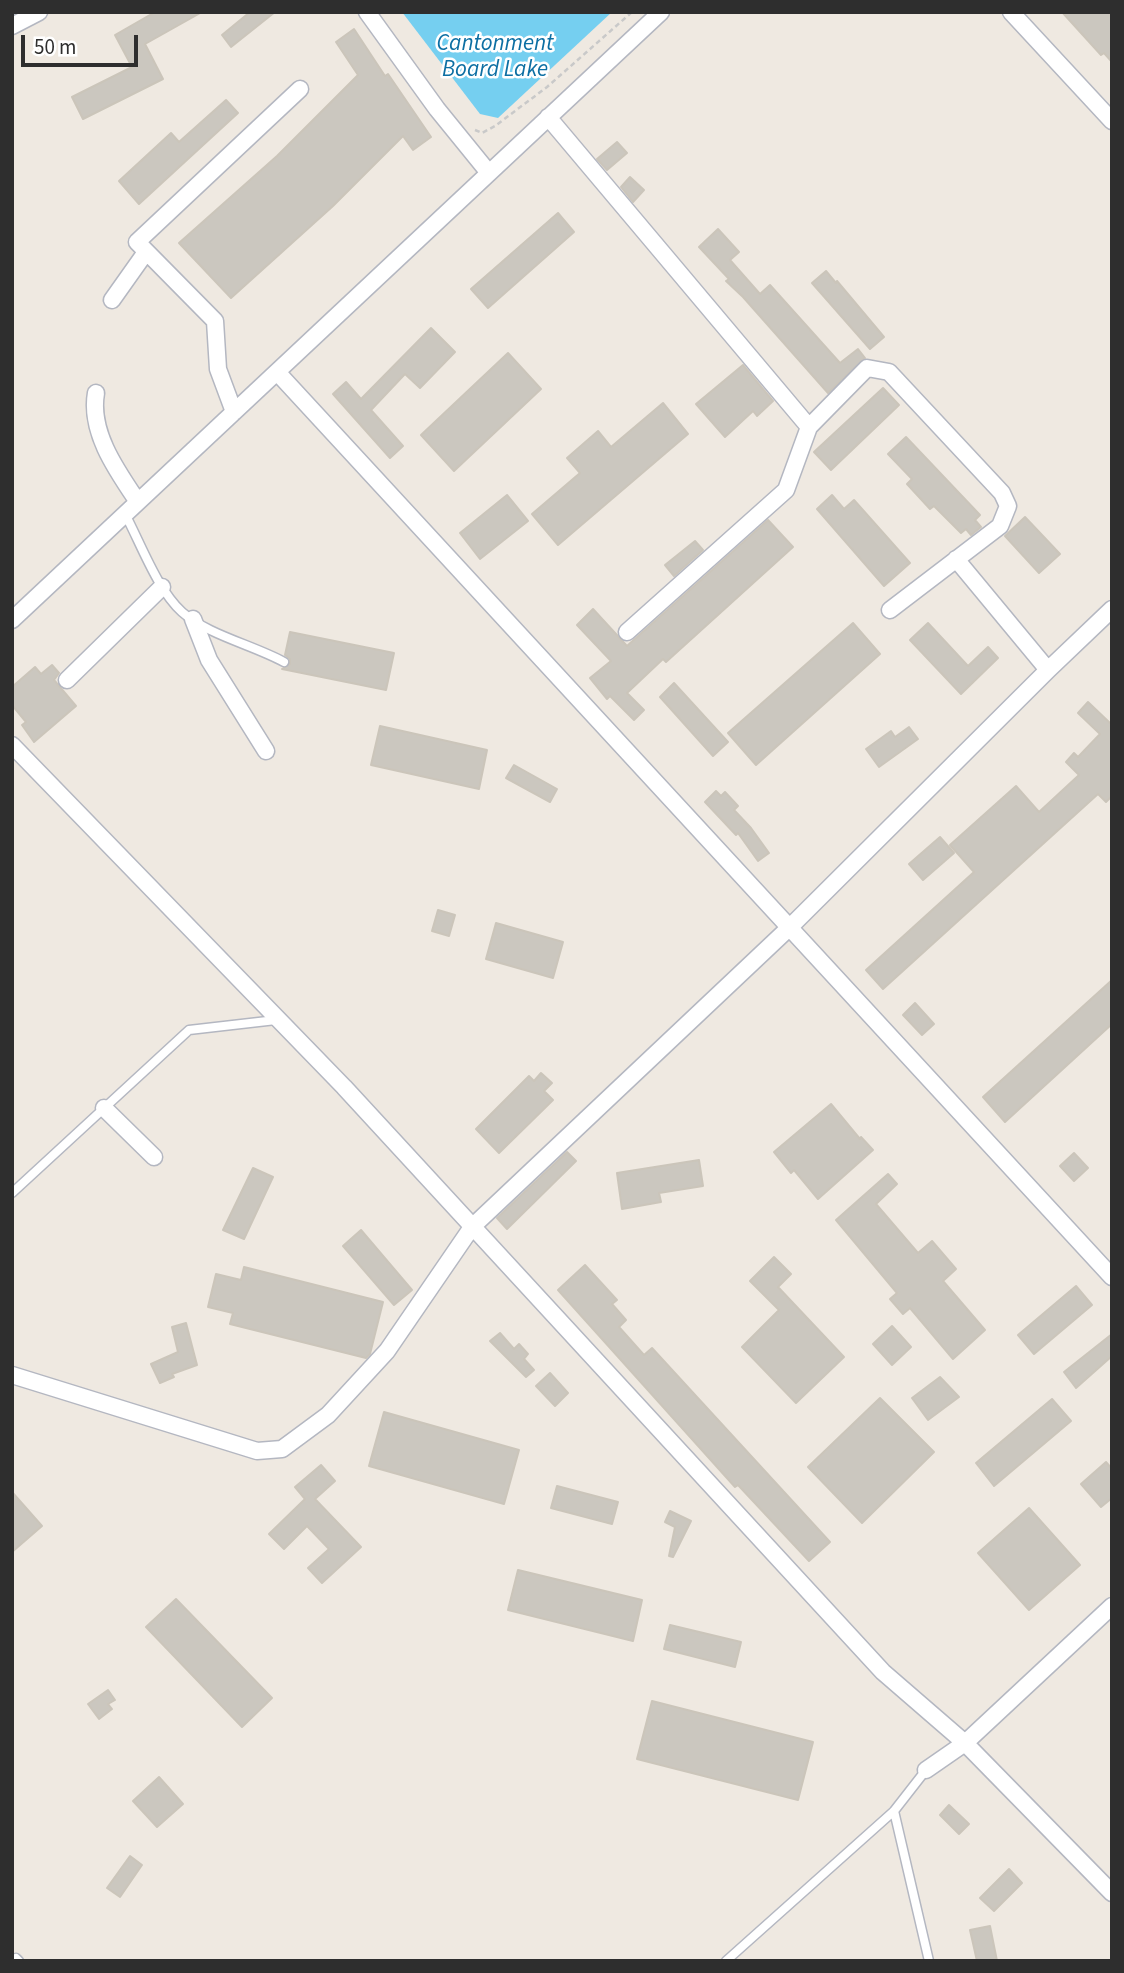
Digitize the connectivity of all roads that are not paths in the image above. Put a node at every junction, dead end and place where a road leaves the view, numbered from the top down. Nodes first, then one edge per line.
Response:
1 (39, 12) edge
2 (367, 12) edge
3 (662, 12) edge
4 (1011, 12) edge
5 (12, 26) edge
6 (300, 89) dead end
7 (548, 117) junction
8 (1112, 121) edge
9 (489, 173) junction
10 (146, 252) junction
11 (112, 300) dead end
12 (277, 372) junction
13 (96, 393) dead end
14 (234, 412) junction
15 (809, 427) junction
16 (138, 502) junction
17 (125, 514) junction
18 (956, 559) junction
19 (162, 587) junction
20 (1112, 609) edge
21 (890, 610) dead end
22 (193, 619) junction
23 (12, 620) edge
24 (627, 632) dead end
25 (284, 662) dead end
26 (1048, 670) junction
27 (67, 680) dead end
28 (12, 746) edge
29 (266, 751) dead end
30 (790, 927) junction
31 (276, 1020) junction
32 (104, 1108) junction
33 (154, 1157) dead end
34 (12, 1194) edge
35 (472, 1227) junction
36 (1112, 1277) edge
37 (12, 1375) edge
38 (1112, 1606) edge
39 (965, 1743) junction
40 (926, 1770) joint
41 (894, 1811) junction
42 (1112, 1893) edge
43 (726, 1961) edge
44 (929, 1961) edge

1 - 5 street
2 - 9 street
3 - 7 street
4 - 8 street
6 - 10 street
7 - 9 street
7 - 15 street
9 - 12 street
10 - 11 street
10 - 14 street
12 - 14 street
12 - 30 street
13 - 16 street
14 - 16 street
15 - 18 street
15 - 24 street
16 - 17 street
17 - 19 lane
17 - 23 street
18 - 21 street
18 - 26 street
19 - 22 lane
19 - 27 street
20 - 26 street
22 - 25 lane
22 - 29 street
26 - 30 street
28 - 31 street
30 - 35 street
30 - 36 street
31 - 32 lane
31 - 35 street
32 - 33 street
32 - 34 lane
35 - 37 street
35 - 39 street
38 - 39 street
39 - 40 street
39 - 42 street
40 - 41 lane
41 - 43 lane
41 - 44 lane

